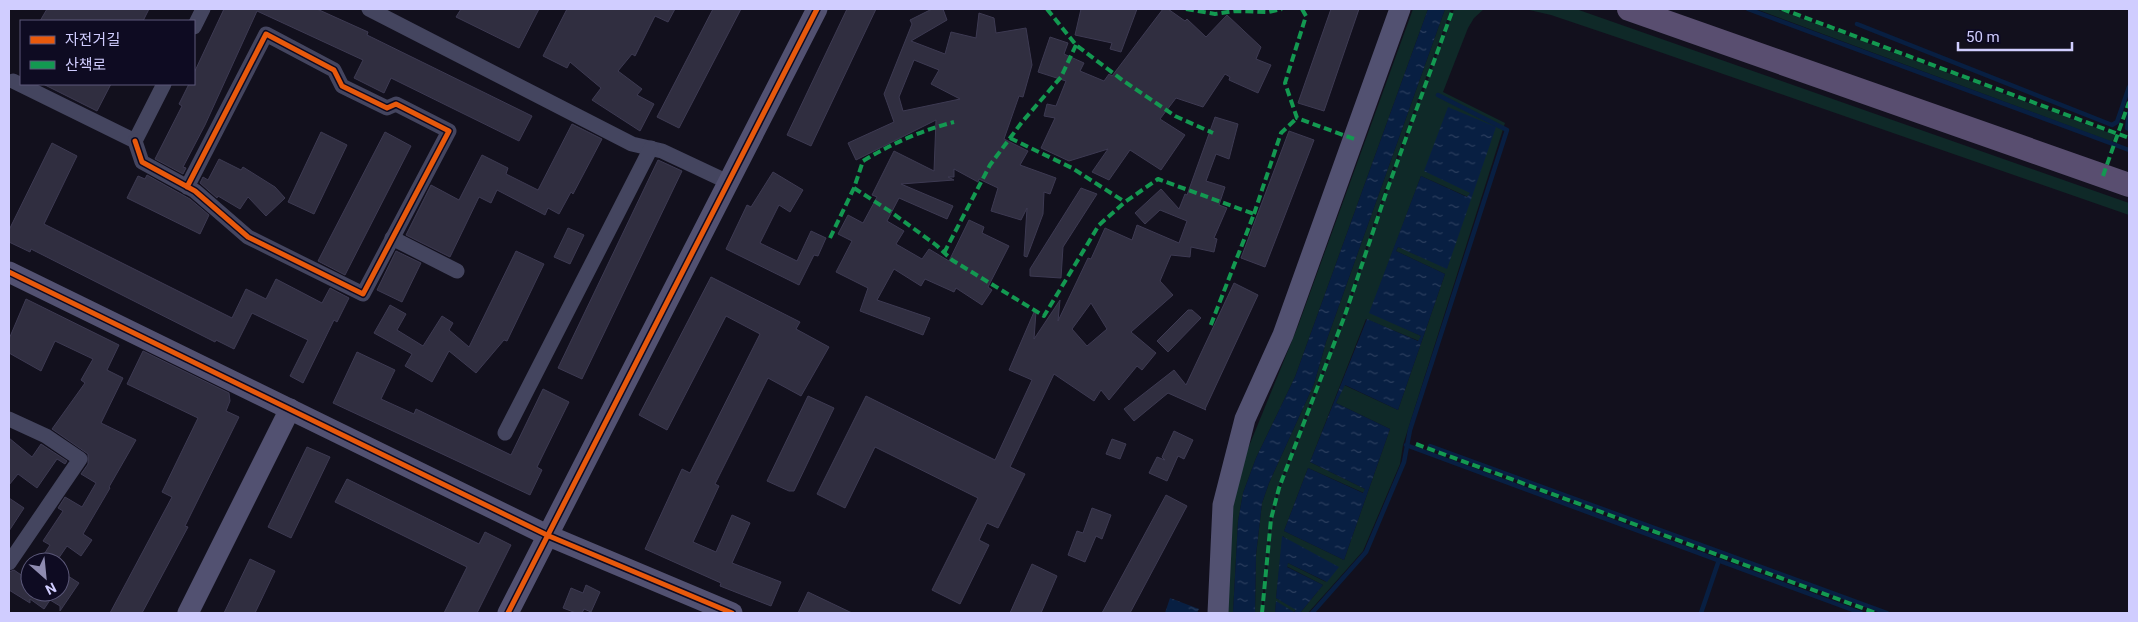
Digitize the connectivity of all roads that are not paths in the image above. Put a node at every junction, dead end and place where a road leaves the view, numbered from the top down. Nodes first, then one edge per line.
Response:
1 (203, 9) edge
2 (369, 9) edge
3 (817, 9) edge
4 (1400, 9) edge
5 (1629, 9) edge
6 (195, 25) edge
7 (13, 81) dead end
8 (20, 84) edge
9 (21, 85) edge
10 (163, 85) edge
11 (135, 140) junction
12 (651, 148) junction
13 (728, 182) junction
14 (2129, 185) edge
15 (187, 186) junction
16 (392, 238) junction
17 (457, 271) dead end
18 (9, 272) edge
19 (290, 409) junction
20 (9, 419) edge
21 (505, 433) dead end
22 (548, 536) junction
23 (9, 563) edge
24 (188, 613) edge
25 (508, 613) edge
26 (732, 613) edge
27 (1218, 613) edge

1 - 6 street
2 - 12 street
3 - 13 street
4 - 27 street
5 - 14 main road
7 - 8 street
9 - 11 street
10 - 11 street
11 - 15 street
12 - 13 street
12 - 21 street
13 - 22 street
15 - 16 street
15 - 16 street
16 - 17 street
18 - 19 street
19 - 22 street
19 - 24 street
20 - 23 street
22 - 25 street
22 - 26 street

